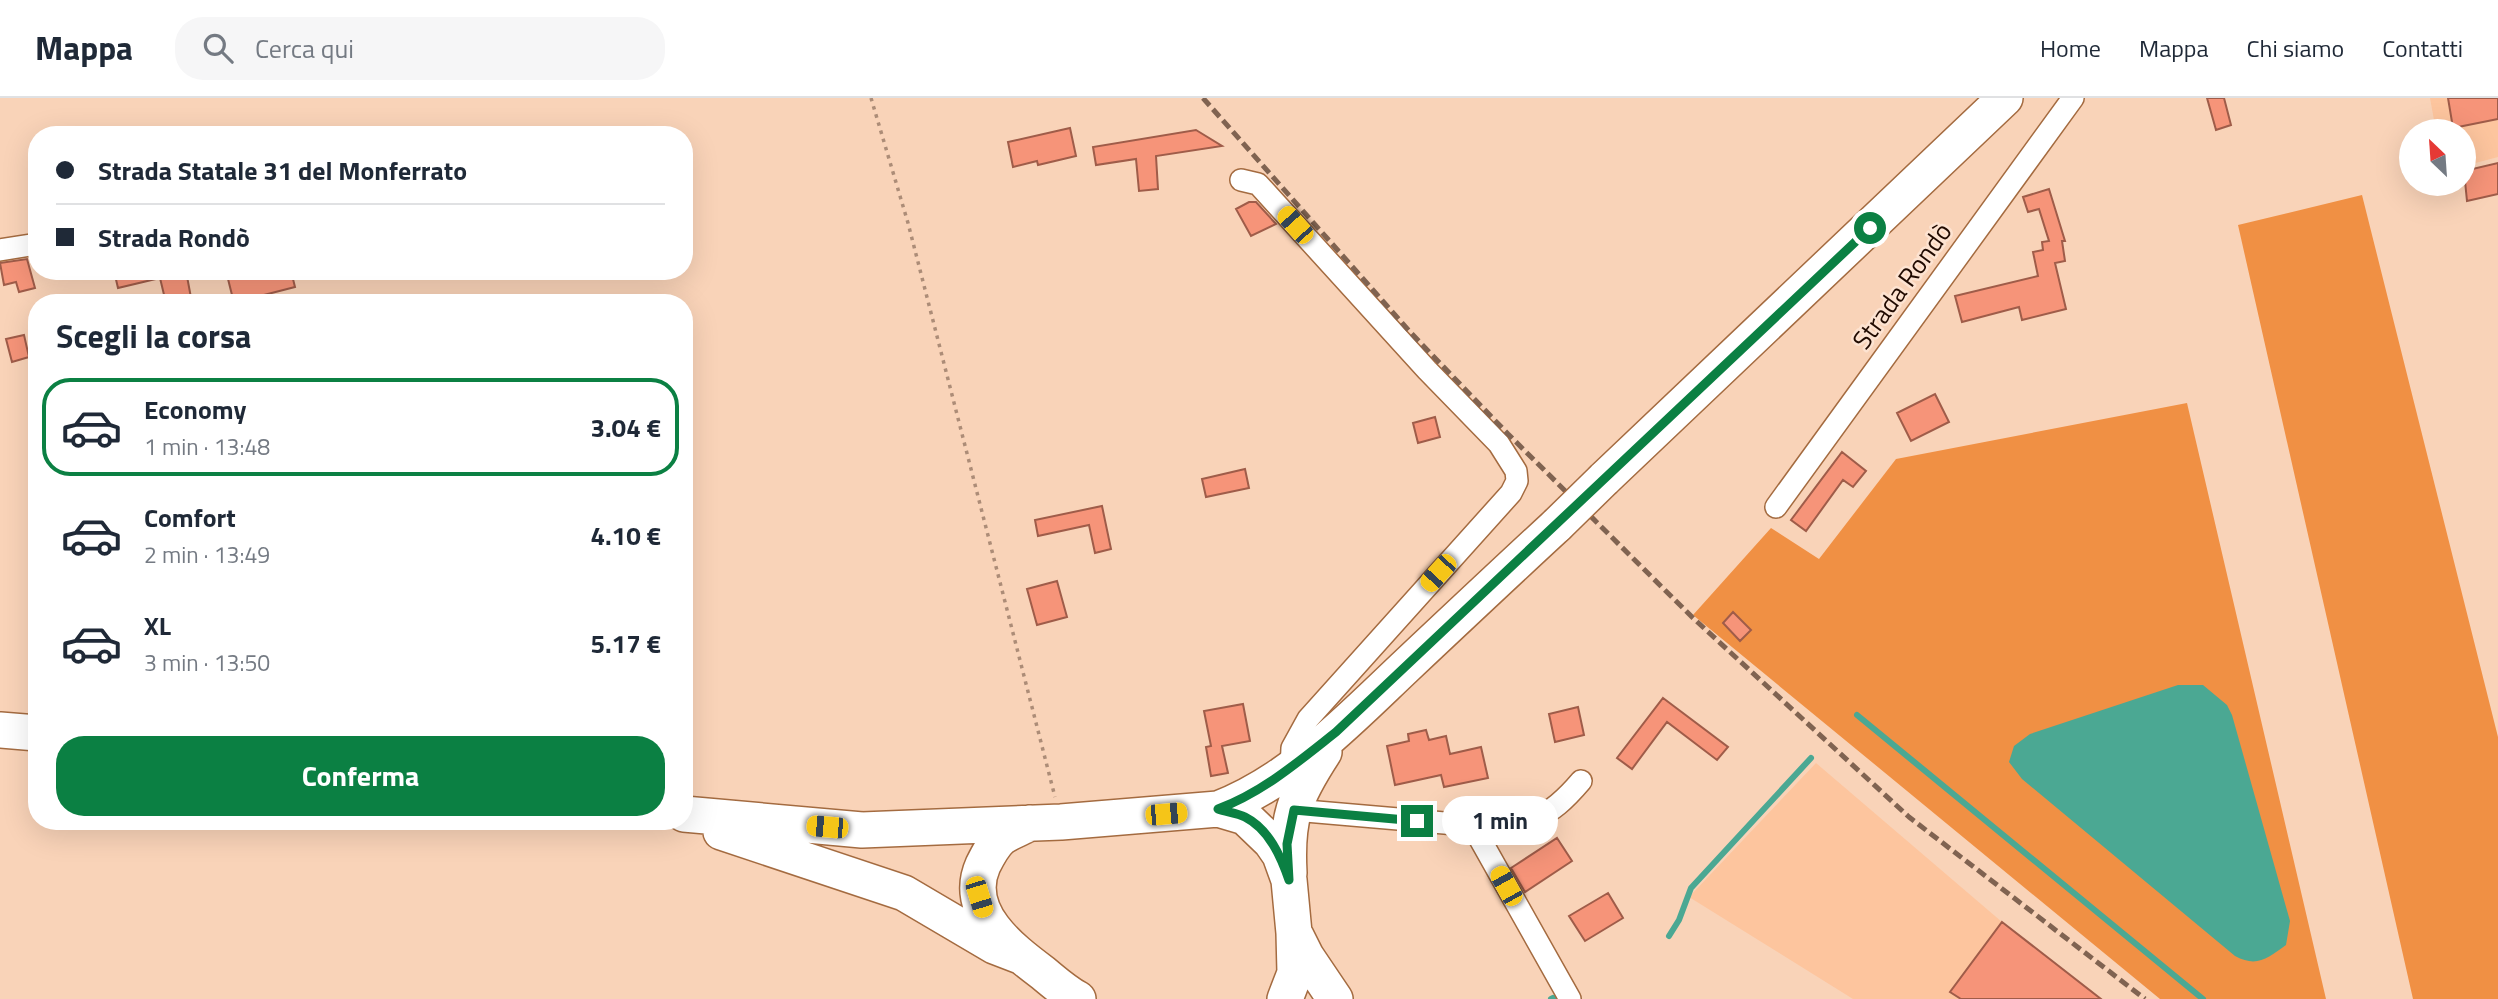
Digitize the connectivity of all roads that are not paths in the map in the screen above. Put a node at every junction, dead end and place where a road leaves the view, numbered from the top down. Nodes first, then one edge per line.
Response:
1 (2006, 98) edge
2 (2073, 98) edge
3 (1241, 180) dead end
4 (28, 245) edge
5 (0, 250) edge
6 (1776, 507) dead end
7 (0, 730) edge
8 (28, 732) edge
9 (1581, 781) dead end
10 (1294, 792) junction
11 (1218, 809) junction
12 (693, 815) edge
13 (693, 823) edge
14 (1046, 823) junction
15 (1479, 826) junction
16 (1289, 880) junction
17 (1294, 933) junction
18 (1020, 956) junction
19 (1078, 999) edge
20 (1285, 999) edge
21 (1335, 999) edge
22 (1570, 999) edge

1 - 10 main road, bridge
2 - 6 street, Strada Rondò
3 - 10 street
4 - 5 street
7 - 8 main road
9 - 15 street
10 - 11 main road
10 - 15 street
10 - 16 main road
11 - 14 main road
11 - 16 main road
12 - 14 main road
13 - 18 main road
14 - 18 main road
15 - 22 street
16 - 17 main road
17 - 20 main road
17 - 21 main road
18 - 19 main road

